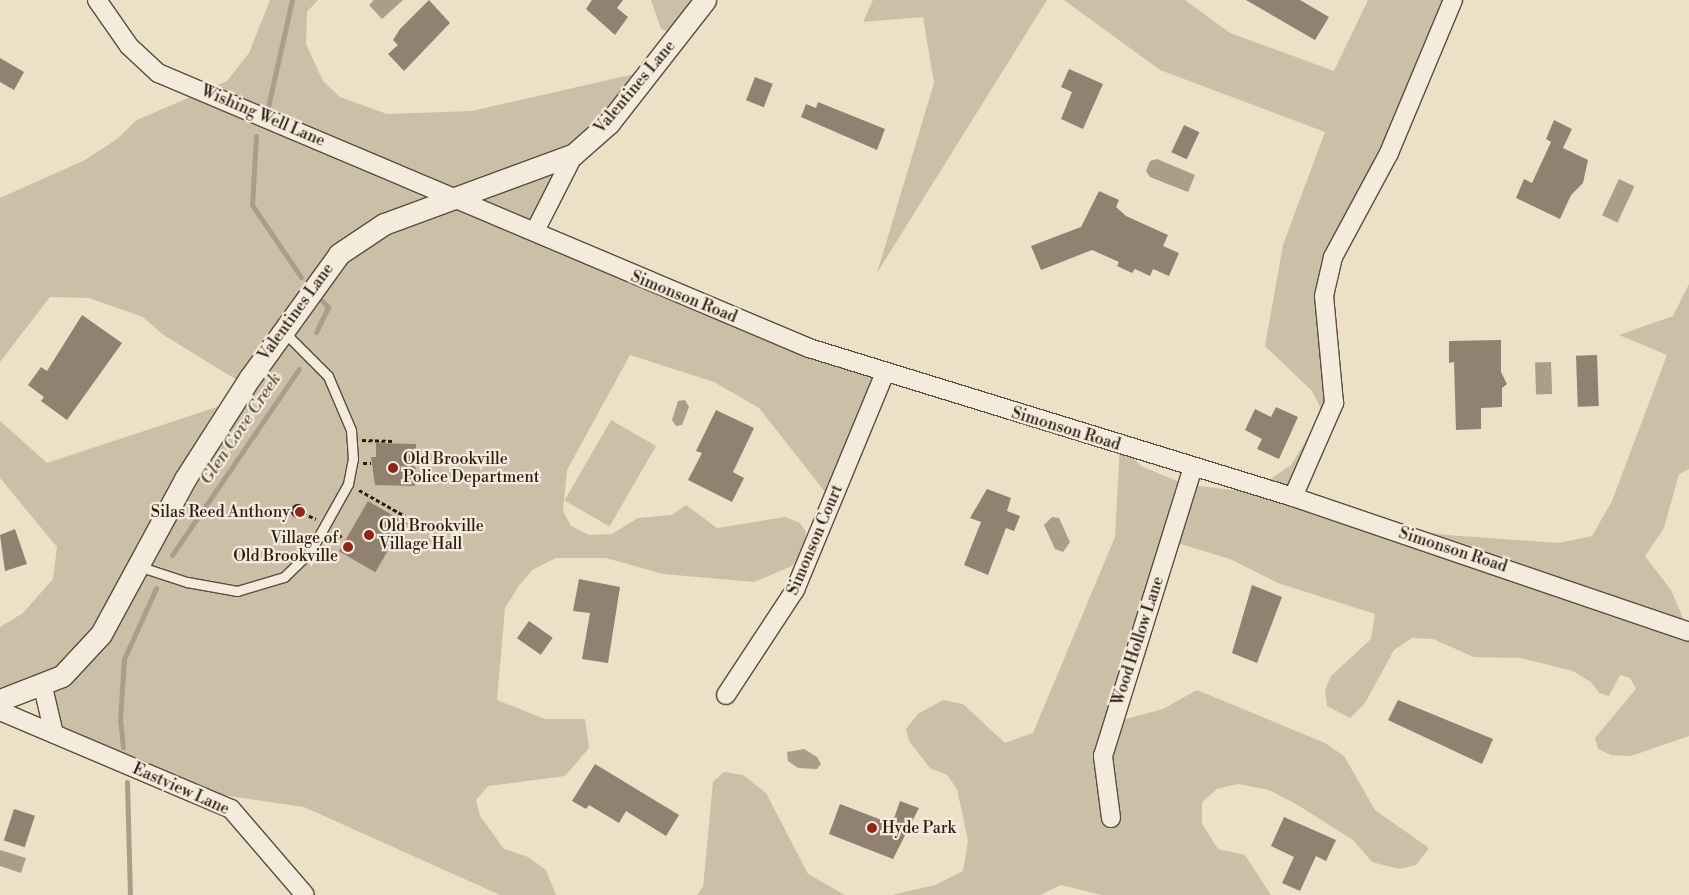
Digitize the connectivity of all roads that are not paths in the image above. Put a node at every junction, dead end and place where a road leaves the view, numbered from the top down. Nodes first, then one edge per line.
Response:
1 (97, 0) edge
2 (705, 0) edge
3 (1453, 0) edge
4 (574, 154) junction
5 (455, 196) junction
6 (535, 231) junction
7 (282, 331) junction
8 (884, 375) junction
9 (1193, 468) junction
10 (1293, 497) junction
11 (138, 566) junction
12 (1689, 632) edge
13 (43, 687) junction
14 (726, 695) dead end
15 (0, 700) edge
16 (0, 711) edge
17 (54, 734) junction
18 (1111, 818) dead end
19 (306, 895) edge

1 - 5 street, Wishing Well Lane
2 - 4 street, Valentines Lane
3 - 10 street
4 - 5 street, Valentines Lane
4 - 6 street
5 - 6 street, Simonson Road
5 - 7 street, Valentines Lane
6 - 8 street, Simonson Road
7 - 11 street, Valentines Lane
7 - 11 lane
8 - 9 street, Simonson Road
8 - 14 street, Simonson Court
9 - 10 street, Simonson Road
9 - 18 street, Wood Hollow Lane
10 - 12 street, Simonson Road
11 - 13 street, Valentines Lane
13 - 15 street, Valentines Lane
13 - 17 street
16 - 17 street, Eastview Lane
17 - 19 street, Eastview Lane

